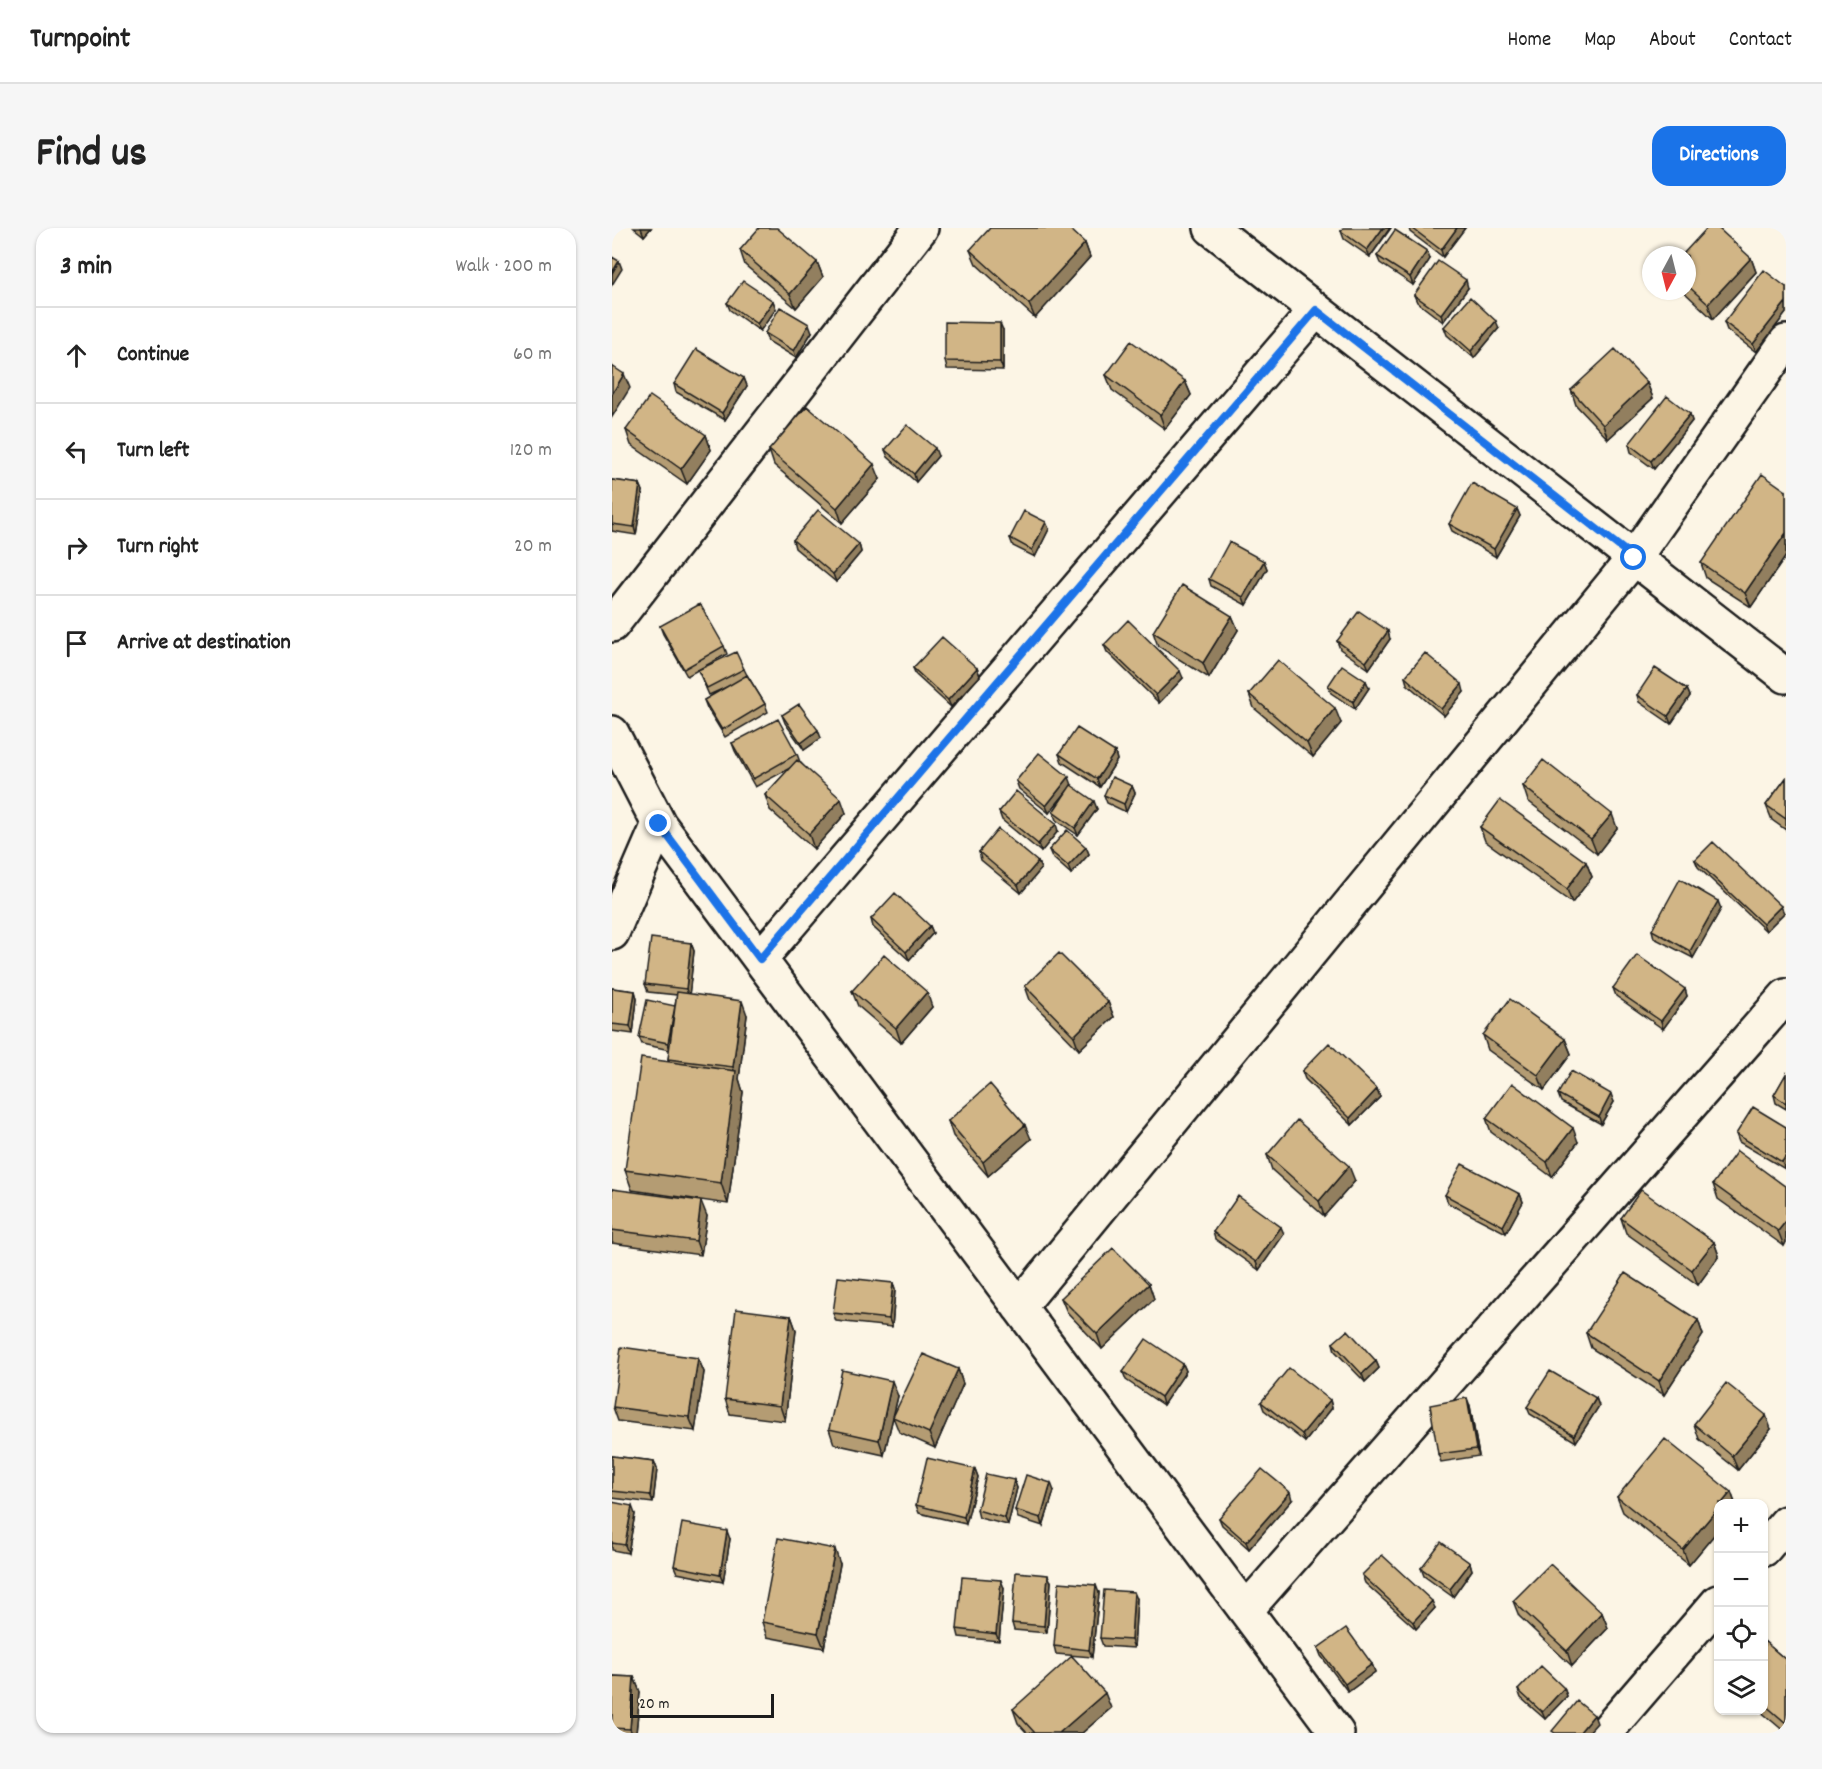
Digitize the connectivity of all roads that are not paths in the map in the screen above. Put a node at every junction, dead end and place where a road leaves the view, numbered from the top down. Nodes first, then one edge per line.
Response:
1 (921, 228) edge
2 (1211, 228) edge
3 (1316, 310) junction
4 (1786, 342) edge
5 (1634, 558) junction
6 (612, 625) edge
7 (1786, 676) edge
8 (612, 733) edge
9 (659, 824) junction
10 (612, 933) edge
11 (760, 959) junction
12 (1786, 996) edge
13 (1019, 1307) junction
14 (1786, 1523) edge
15 (1768, 1544) edge
16 (1715, 1607) edge
17 (1246, 1610) junction
18 (1337, 1733) edge
19 (1605, 1733) edge

1 - 6 street
2 - 3 street
3 - 5 street
3 - 11 street
4 - 5 street
5 - 7 street
5 - 13 street
8 - 9 street
9 - 10 street
9 - 11 street
11 - 13 street
12 - 17 street
13 - 17 street
14 - 15 street
16 - 19 street
17 - 18 street

